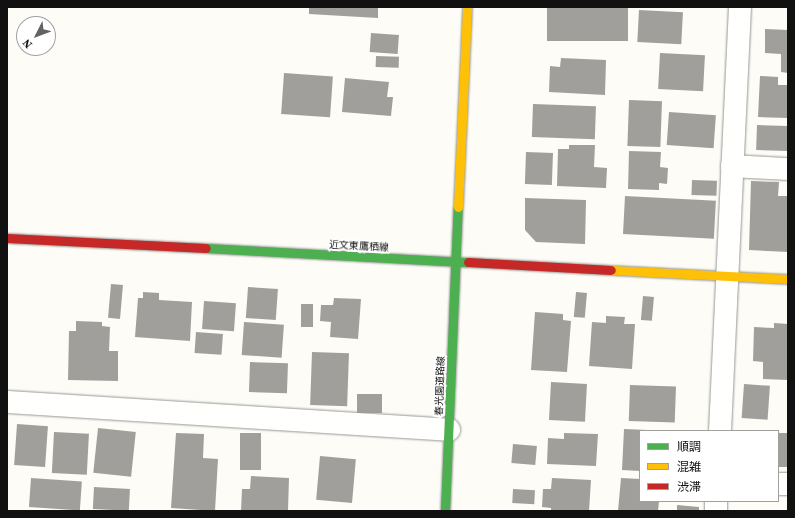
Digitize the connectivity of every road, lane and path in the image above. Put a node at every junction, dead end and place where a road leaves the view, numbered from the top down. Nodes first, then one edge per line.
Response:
1 (467, 7) edge
2 (740, 7) edge
3 (732, 166) junction
4 (788, 168) edge
5 (7, 238) edge
6 (456, 262) junction
7 (728, 275) junction
8 (788, 279) edge
9 (7, 402) edge
10 (449, 430) junction
11 (720, 430) edge
12 (445, 511) edge

1 - 6 street
2 - 3 street
3 - 4 street
3 - 7 street
5 - 6 street, 近文東鷹栖線
6 - 7 street, 近文東鷹栖線
6 - 10 street, 春光園道路線
7 - 8 street, 近文東鷹栖線
7 - 11 street
9 - 10 street
10 - 12 street, 春光園道路線

